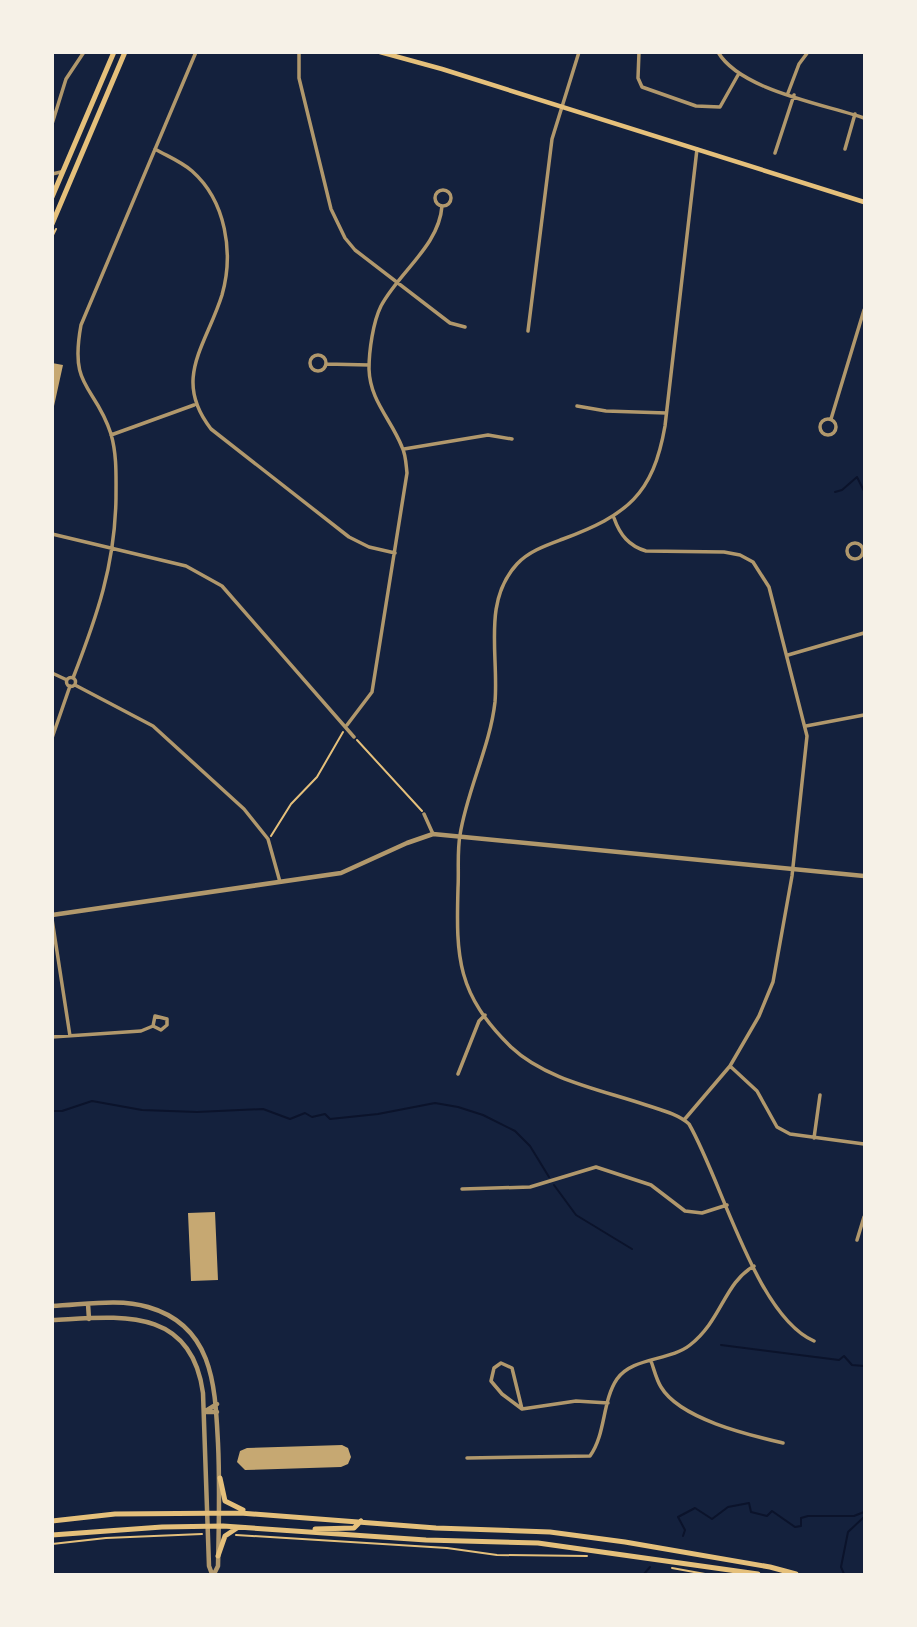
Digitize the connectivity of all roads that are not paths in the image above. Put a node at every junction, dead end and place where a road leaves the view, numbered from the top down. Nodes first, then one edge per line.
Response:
1 (84, 52) edge
2 (114, 52) edge
3 (125, 52) edge
4 (196, 52) edge
5 (299, 52) edge
6 (380, 52) edge
7 (579, 52) edge
8 (639, 52) edge
9 (718, 52) edge
10 (808, 52) edge
11 (404, 55) edge
12 (738, 75) junction
13 (788, 93) junction
14 (794, 95) junction
15 (562, 107) junction
16 (855, 114) junction
17 (864, 118) edge
18 (52, 124) edge
19 (155, 149) junction
20 (696, 149) junction
21 (845, 149) dead end
22 (775, 153) dead end
23 (63, 172) junction
24 (52, 174) edge
25 (53, 192) edge
26 (864, 202) edge
27 (442, 206) junction
28 (52, 224) edge
29 (397, 283) junction
30 (864, 310) edge
31 (466, 327) dead end
32 (527, 331) dead end
33 (326, 364) junction
34 (369, 365) junction
35 (195, 405) junction
36 (577, 406) dead end
37 (666, 413) junction
38 (831, 419) junction
39 (111, 435) junction
40 (512, 439) dead end
41 (404, 449) junction
42 (614, 518) junction
43 (52, 534) edge
44 (113, 548) junction
45 (864, 550) edge
46 (395, 553) junction
47 (864, 633) edge
48 (788, 655) junction
49 (52, 673) edge
50 (73, 678) junction
51 (67, 680) junction
52 (72, 685) junction
53 (864, 715) edge
54 (347, 725) junction
55 (806, 726) junction
56 (354, 737) road end
57 (52, 738) edge
58 (425, 814) road end
59 (433, 834) junction
60 (460, 835) junction
61 (793, 869) junction
62 (864, 876) edge
63 (280, 882) junction
64 (52, 917) edge
65 (485, 1014) junction
66 (153, 1026) junction
67 (71, 1036) junction
68 (52, 1037) edge
69 (730, 1066) junction
70 (458, 1074) dead end
71 (820, 1095) dead end
72 (684, 1120) junction
73 (814, 1138) junction
74 (864, 1144) edge
75 (462, 1189) dead end
76 (727, 1205) junction
77 (864, 1217) edge
78 (857, 1240) dead end
79 (754, 1266) junction
80 (88, 1304) junction
81 (52, 1306) edge
82 (89, 1319) junction
83 (52, 1320) edge
84 (814, 1341) dead end
85 (651, 1361) junction
86 (608, 1403) junction
87 (217, 1404) junction
88 (522, 1409) junction
89 (204, 1412) junction
90 (217, 1412) junction
91 (783, 1443) dead end
92 (467, 1458) dead end
93 (220, 1479) junction
94 (208, 1512) junction
95 (220, 1512) junction
96 (253, 1513) junction
97 (52, 1521) edge
98 (361, 1521) junction
99 (209, 1526) junction
100 (219, 1526) junction
101 (240, 1527) junction
102 (305, 1530) junction
103 (52, 1535) edge
104 (218, 1556) junction
105 (213, 1574) edge
106 (758, 1574) edge
107 (796, 1574) edge

1 - 18 street
2 - 23 main road
3 - 28 main road
4 - 19 street
5 - 29 street
6 - 11 main road
7 - 15 street
8 - 12 street
9 - 12 street
10 - 13 street
11 - 15 main road
12 - 13 street
13 - 14 street
14 - 16 street
14 - 22 street
15 - 20 main road
15 - 32 street
16 - 17 street
16 - 21 street
19 - 35 street
19 - 39 street
20 - 26 main road
20 - 37 street
23 - 24 street
23 - 25 main road
27 - 27 street
27 - 29 street
29 - 31 street
29 - 34 street
30 - 38 street
33 - 33 street
33 - 34 street
34 - 41 street
35 - 39 street
35 - 46 street
36 - 37 street
37 - 42 street
38 - 38 street
39 - 44 street
40 - 41 street
41 - 46 street
42 - 48 street
42 - 60 street
43 - 44 street
44 - 50 street
44 - 54 street
45 - 45 street
46 - 54 street
47 - 48 street
48 - 55 street
49 - 51 street
50 - 51 street
50 - 52 street
51 - 52 street
52 - 57 street
52 - 63 street
53 - 55 street
54 - 56 street
55 - 61 street
58 - 59 street
59 - 60 street
59 - 63 street
60 - 61 street
60 - 65 street
61 - 62 street
61 - 69 street
63 - 64 street
64 - 67 street
65 - 70 street
65 - 72 street
66 - 66 street
66 - 67 street
67 - 68 street
69 - 72 street
69 - 73 street
71 - 73 street
72 - 76 street
73 - 74 street
75 - 76 street
76 - 79 street
77 - 78 street
79 - 84 street
79 - 85 street
80 - 81 street
80 - 82 street
80 - 87 street
82 - 83 street
82 - 89 street
85 - 86 street
85 - 91 street
86 - 88 street
86 - 92 street
87 - 89 street
87 - 90 street
88 - 88 street
89 - 90 street
89 - 94 street
90 - 93 street
93 - 95 street
93 - 96 main road
94 - 95 main road
94 - 97 main road
94 - 99 street
95 - 96 main road
95 - 100 street
96 - 98 main road
98 - 102 main road
98 - 107 main road
99 - 100 main road
99 - 103 main road
99 - 105 street
100 - 101 main road
100 - 104 street
101 - 102 main road
101 - 104 main road
102 - 106 main road
104 - 105 street

